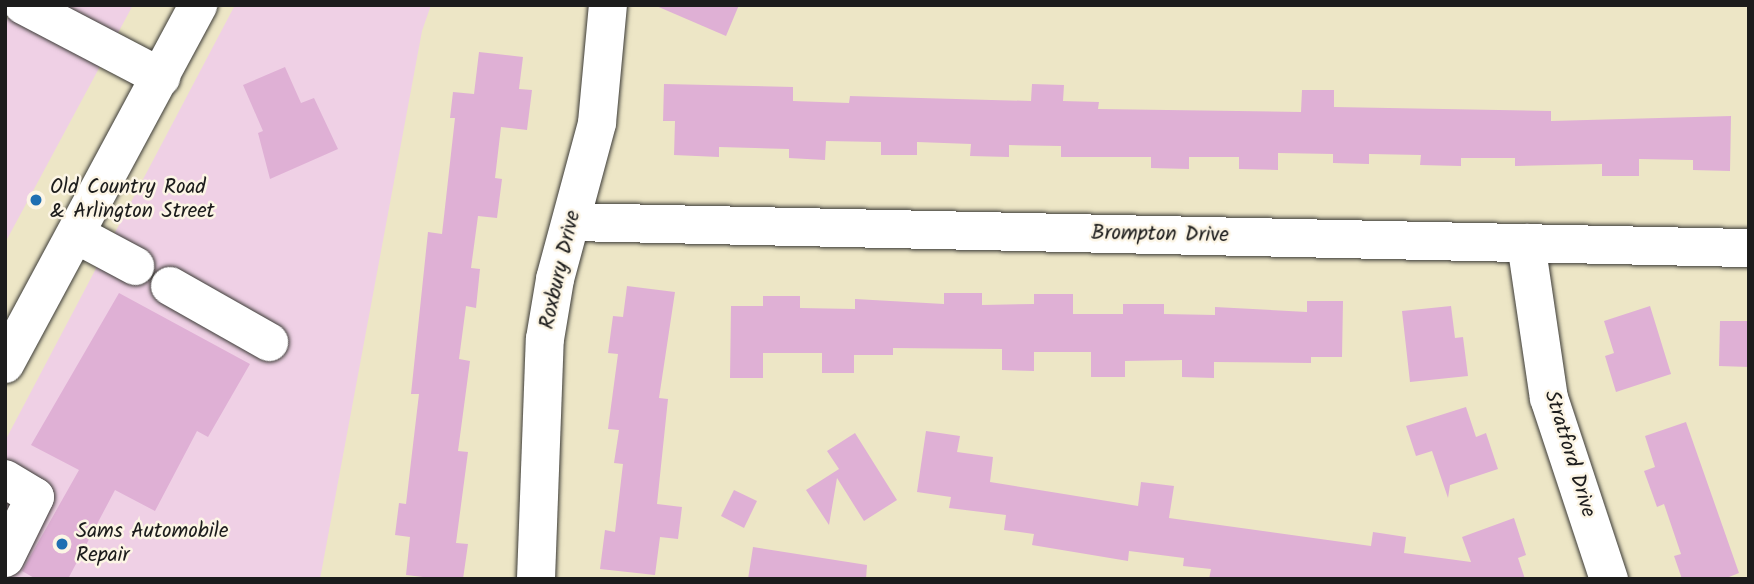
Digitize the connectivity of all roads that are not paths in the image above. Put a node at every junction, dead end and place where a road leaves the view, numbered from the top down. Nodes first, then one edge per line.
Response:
1 (23, 5) edge
2 (198, 5) edge
3 (608, 5) edge
4 (161, 77) junction
5 (572, 222) junction
6 (78, 235) junction
7 (1527, 243) junction
8 (1749, 248) edge
9 (135, 266) dead end
10 (170, 286) dead end
11 (269, 342) dead end
12 (5, 364) edge
13 (5, 479) edge
14 (5, 558) edge
15 (536, 579) edge
16 (1609, 579) edge

1 - 4 street
2 - 4 street
3 - 5 street, Roxbury Drive
4 - 6 street
5 - 7 street, Brompton Drive
5 - 15 street, Roxbury Drive
6 - 9 street
6 - 12 street
7 - 8 street, Brompton Drive
7 - 16 street, Stratford Drive
10 - 11 street
13 - 14 street

